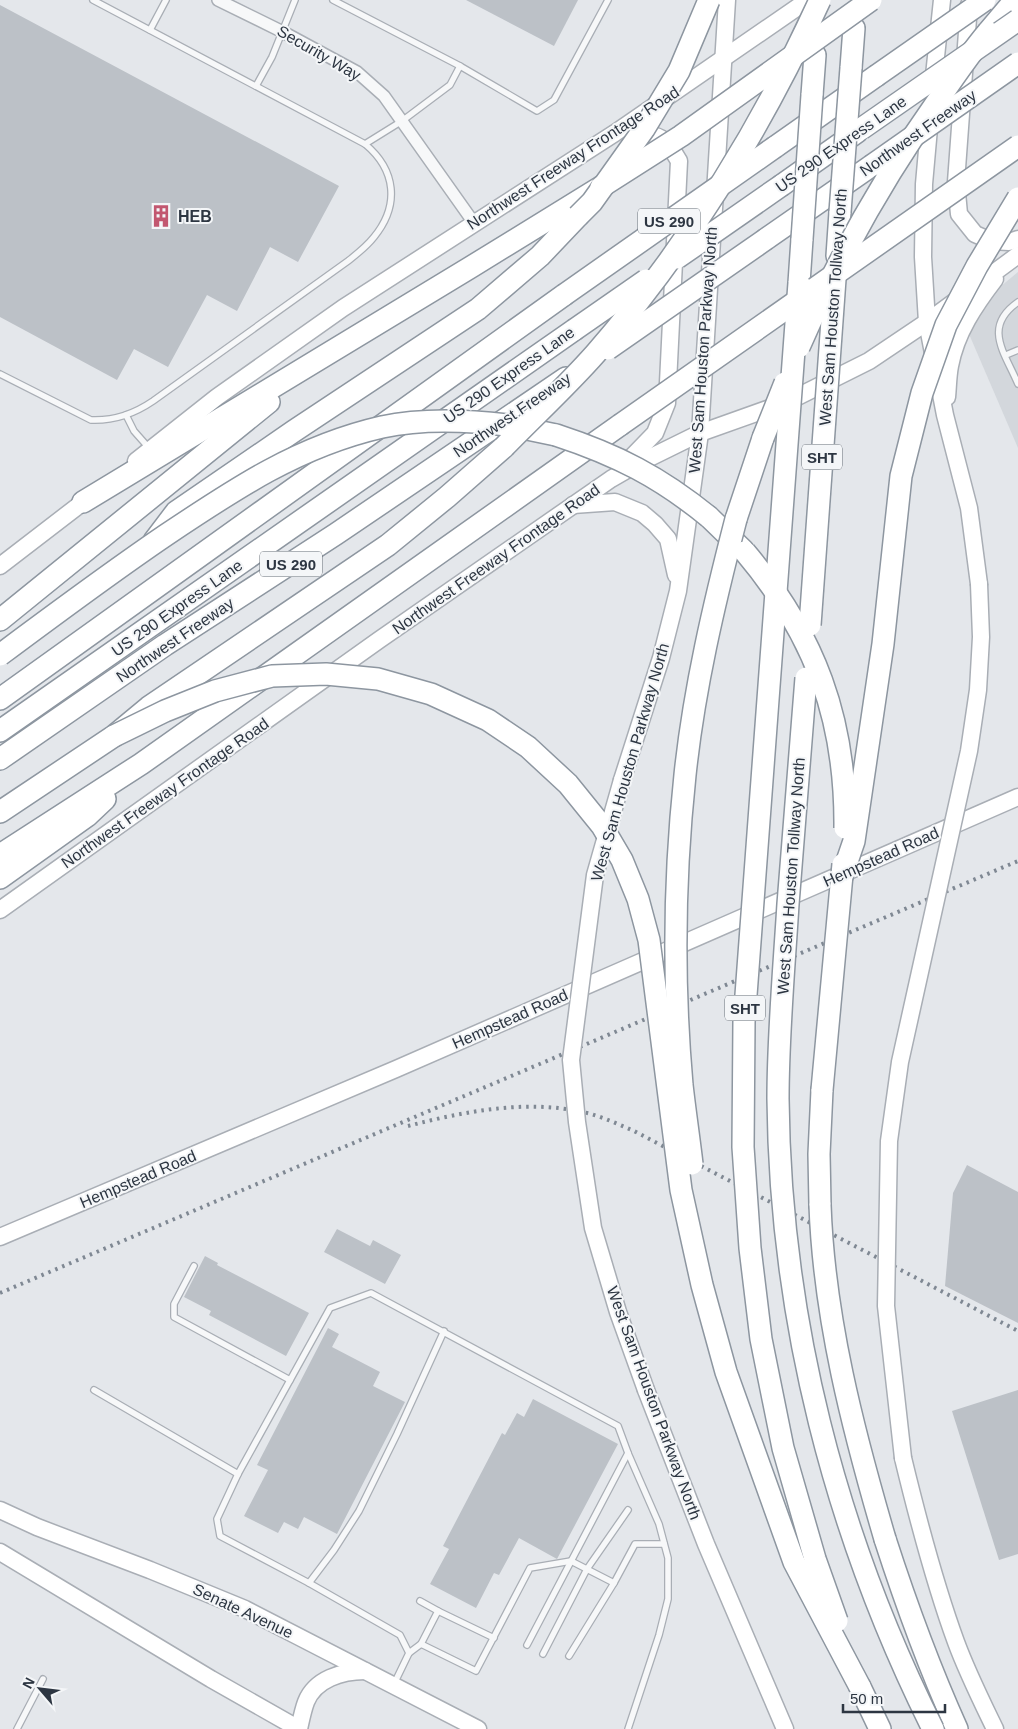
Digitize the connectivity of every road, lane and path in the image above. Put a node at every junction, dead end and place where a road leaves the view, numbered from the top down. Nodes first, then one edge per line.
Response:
1 (93, 0) edge
2 (166, 0) edge
3 (218, 0) edge
4 (295, 0) edge
5 (333, 0) edge
6 (608, 0) edge
7 (709, 0) edge
8 (727, 0) edge
9 (808, 0) edge
10 (820, 0) edge
11 (856, 0) edge
12 (871, 0) edge
13 (942, 0) edge
14 (970, 0) edge
15 (985, 0) edge
16 (1015, 0) edge
17 (1018, 20) edge
18 (150, 30) junction
19 (283, 32) junction
20 (723, 59) junction
21 (1018, 63) edge
22 (460, 66) junction
23 (256, 86) junction
24 (402, 121) junction
25 (615, 133) junction
26 (365, 144) junction
27 (1018, 146) edge
28 (1018, 198) edge
29 (474, 223) junction
30 (1018, 239) edge
31 (1012, 259) edge
32 (1018, 302) edge
33 (928, 322) junction
34 (1018, 350) edge
35 (329, 353) junction
36 (1006, 355) junction
37 (0, 374) edge
38 (1018, 384) edge
39 (126, 415) junction
40 (945, 415) junction
41 (700, 432) junction
42 (150, 450) junction
43 (611, 478) junction
44 (83, 502) junction
45 (571, 505) junction
46 (150, 546) junction
47 (1, 564) edge
48 (678, 591) junction
49 (0, 620) edge
50 (0, 655) edge
51 (0, 699) edge
52 (0, 731) edge
53 (114, 736) junction
54 (0, 759) edge
55 (141, 764) junction
56 (1018, 797) edge
57 (0, 812) edge
58 (0, 855) edge
59 (0, 878) edge
60 (842, 878) junction
61 (0, 910) edge
62 (0, 1237) edge
63 (194, 1266) dead end
64 (444, 1331) junction
65 (290, 1380) junction
66 (94, 1390) dead end
67 (628, 1453) junction
68 (757, 1457) junction
69 (238, 1474) junction
70 (0, 1510) edge
71 (628, 1510) dead end
72 (664, 1544) junction
73 (0, 1552) edge
74 (571, 1561) junction
75 (587, 1569) junction
76 (309, 1583) junction
77 (614, 1583) junction
78 (420, 1601) dead end
79 (438, 1610) junction
80 (494, 1638) junction
81 (421, 1644) junction
82 (527, 1645) dead end
83 (409, 1653) junction
84 (543, 1654) dead end
85 (569, 1656) dead end
86 (365, 1672) junction
87 (43, 1679) dead end
88 (393, 1686) junction
89 (860, 1687) junction
90 (17, 1729) edge
91 (299, 1729) edge
92 (478, 1729) edge
93 (628, 1729) edge
94 (786, 1729) edge
95 (880, 1729) edge
96 (932, 1729) edge
97 (957, 1729) edge
98 (995, 1729) edge

1 - 18 lane
2 - 18 lane
3 - 19 street, Security Way
4 - 19 lane
5 - 22 lane
6 - 22 lane
7 - 46 highway, bridge
8 - 20 main road, West Sam Houston Parkway North
9 - 20 main road, Northwest Freeway Frontage Road
10 - 53 highway, bridge
10 - 89 highway, SHT, bridge
11 - 96 highway, West Sam Houston Tollway North / SHT, bridge
12 - 35 highway, bridge
13 - 33 main road
14 - 30 main road
15 - 51 highway, US 290, bridge
16 - 68 highway, bridge
17 - 52 highway, US 290 Express Lane, bridge
18 - 23 lane
19 - 23 lane
19 - 24 street, Security Way
20 - 25 main road, Northwest Freeway Frontage Road
20 - 41 main road, West Sam Houston Parkway North
21 - 54 highway, Northwest Freeway / US 290, bridge
22 - 24 lane
23 - 26 lane
24 - 26 lane
24 - 29 street, Security Way
25 - 29 main road, Northwest Freeway Frontage Road
25 - 43 main road
26 - 39 lane
27 - 55 highway, bridge
28 - 60 highway, bridge
29 - 42 main road, Northwest Freeway Frontage Road
31 - 33 main road, Northwest Freeway Frontage Road
31 - 40 main road
32 - 36 lane
33 - 40 main road
33 - 41 main road, Northwest Freeway Frontage Road
34 - 36 lane
35 - 44 highway
35 - 49 highway
36 - 38 lane
37 - 39 lane
39 - 42 lane
40 - 98 main road, bridge
41 - 43 main road, Northwest Freeway Frontage Road
41 - 48 main road, West Sam Houston Parkway North
42 - 44 main road, Northwest Freeway Frontage Road
43 - 45 main road, Northwest Freeway Frontage Road
44 - 47 main road, Northwest Freeway Frontage Road
45 - 48 main road
45 - 61 main road, Northwest Freeway Frontage Road
46 - 50 highway, bridge
46 - 60 highway, bridge
48 - 94 main road, West Sam Houston Parkway North, bridge
53 - 57 highway
53 - 68 highway, bridge
55 - 58 highway
55 - 59 highway
56 - 62 main road, Hempstead Road
60 - 97 highway, bridge
63 - 65 lane
64 - 65 lane
64 - 67 lane
64 - 76 lane
65 - 69 lane
66 - 69 lane
67 - 72 lane
67 - 74 lane
68 - 89 highway, bridge
69 - 76 lane
70 - 86 main road, Senate Avenue
71 - 75 lane
72 - 77 lane
72 - 93 lane
73 - 91 main road
74 - 75 lane
74 - 80 lane
74 - 82 lane
75 - 77 lane
75 - 84 lane
76 - 83 lane
77 - 85 lane
78 - 79 lane
79 - 80 lane
79 - 81 lane
80 - 81 lane
81 - 83 lane
83 - 88 lane
86 - 88 main road, Senate Avenue
86 - 91 main road
87 - 90 lane
88 - 92 main road, Senate Avenue
89 - 95 highway, SHT

